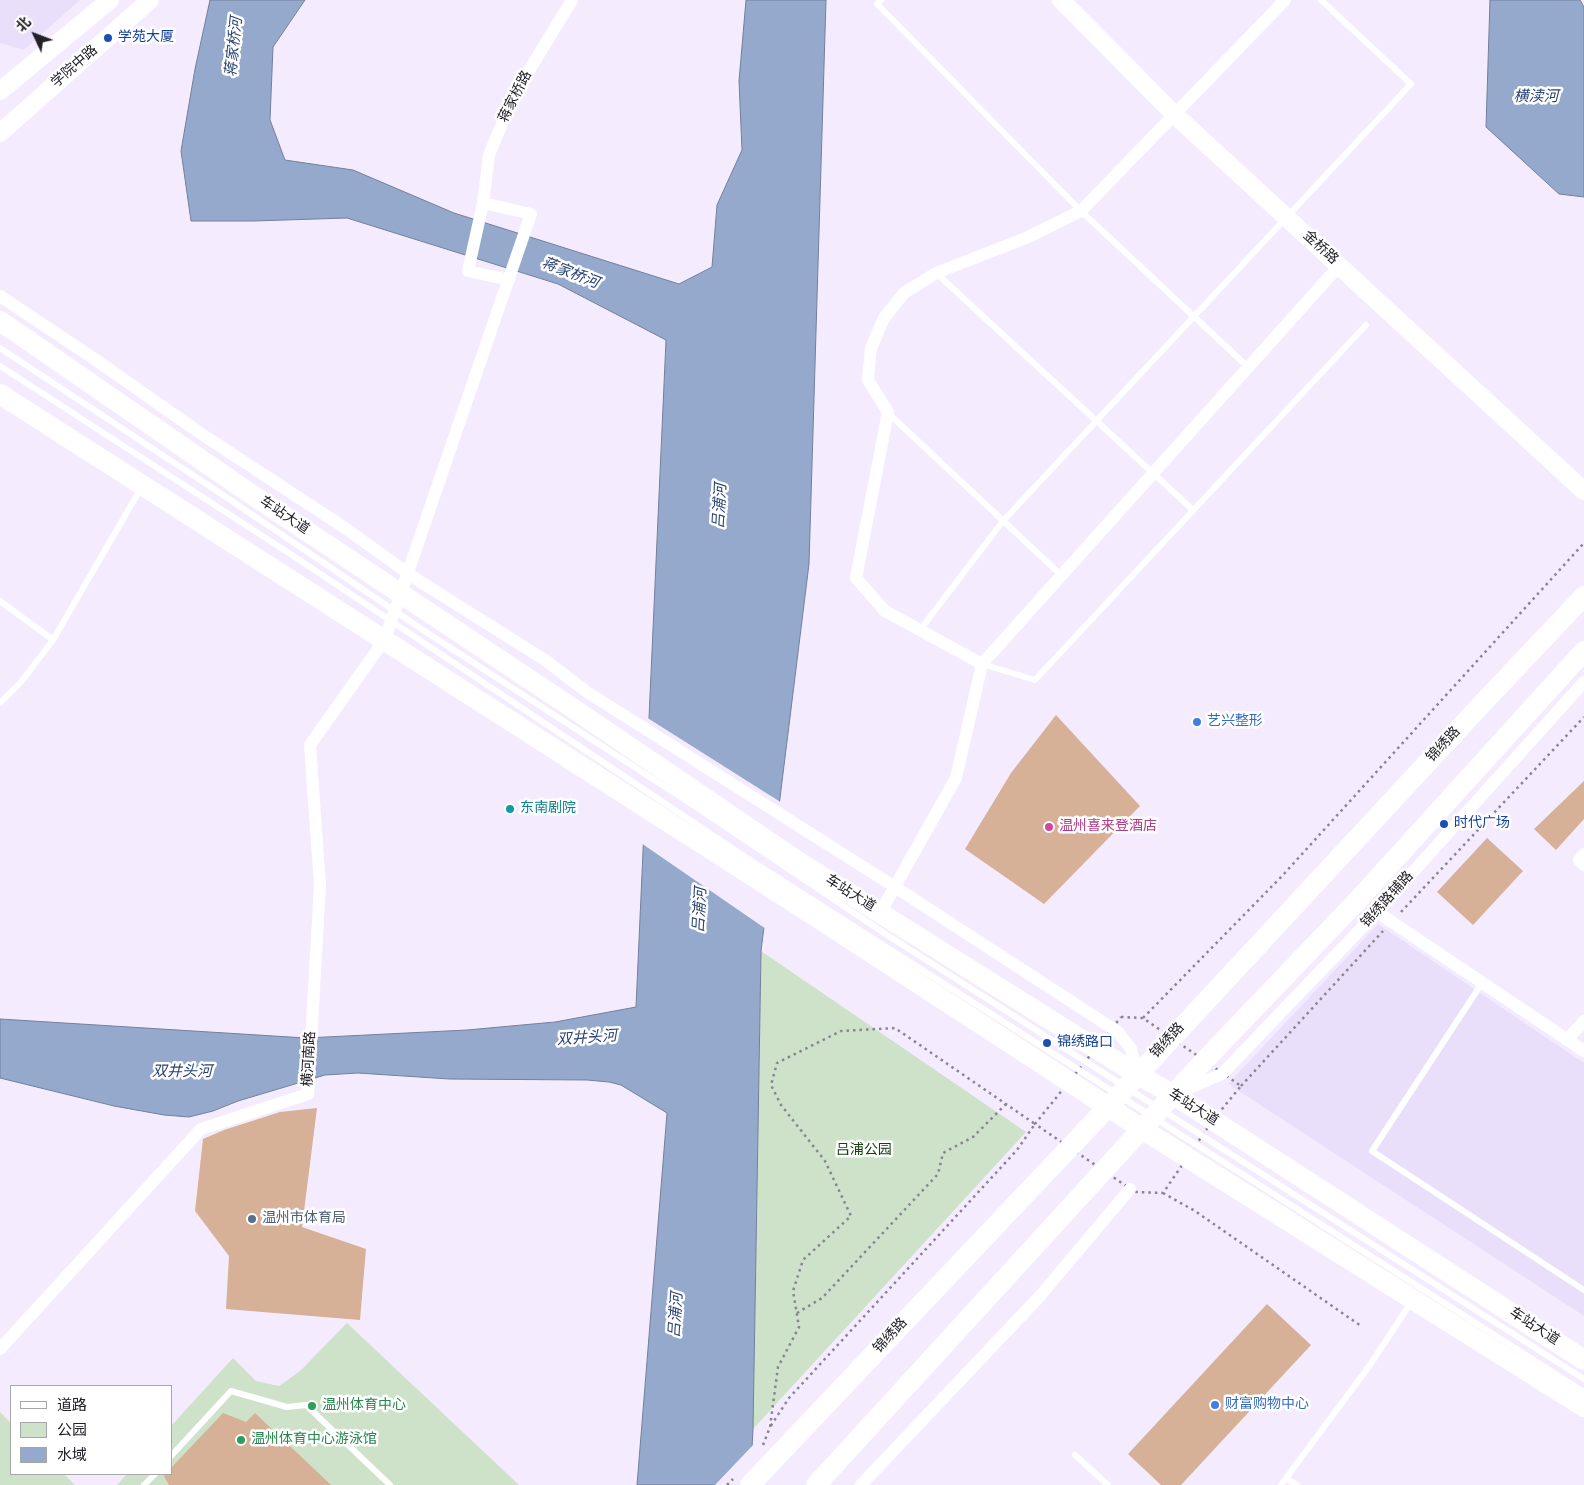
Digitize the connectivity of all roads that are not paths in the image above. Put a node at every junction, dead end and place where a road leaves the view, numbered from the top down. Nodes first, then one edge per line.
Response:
1 (110, 0) edge
2 (150, 0) edge
3 (572, 0) edge
4 (881, 0) edge
5 (1061, 0) edge
6 (1285, 0) edge
7 (1321, 0) edge
8 (0, 91) edge
9 (1175, 114) junction
10 (0, 133) edge
11 (483, 203) junction
12 (1081, 211) junction
13 (1286, 217) junction
14 (1339, 266) junction
15 (936, 273) junction
16 (509, 280) junction
17 (0, 296) edge
18 (1194, 316) junction
19 (0, 321) edge
20 (1366, 325) dead end
21 (0, 348) edge
22 (0, 366) edge
23 (1248, 367) junction
24 (0, 394) edge
25 (888, 412) junction
26 (1096, 420) junction
27 (1153, 473) junction
28 (143, 485) junction
29 (1584, 492) edge
30 (1193, 510) junction
31 (1003, 521) junction
32 (406, 572) junction
33 (1061, 575) junction
34 (1584, 596) edge
35 (0, 601) edge
36 (392, 616) junction
37 (920, 630) junction
38 (53, 640) junction
39 (1584, 651) edge
40 (982, 664) junction
41 (1584, 682) edge
42 (0, 703) edge
43 (1584, 854) edge
44 (1584, 865) edge
45 (895, 887) junction
46 (1377, 912) junction
47 (880, 913) junction
48 (1482, 983) junction
49 (1584, 1021) edge
50 (1567, 1040) junction
51 (1584, 1052) edge
52 (1123, 1091) junction
53 (1157, 1113) junction
54 (1130, 1189) dead end
55 (1584, 1290) edge
56 (1413, 1300) junction
57 (0, 1349) edge
58 (1584, 1360) edge
59 (1584, 1379) edge
60 (1584, 1392) edge
61 (1584, 1407) edge
62 (172, 1455) edge
63 (1075, 1455) dead end
64 (154, 1475) edge
65 (749, 1478) edge
66 (1286, 1478) junction
67 (144, 1485) edge
68 (390, 1485) edge
69 (816, 1485) edge
70 (861, 1485) edge
71 (1108, 1485) edge
72 (1281, 1485) edge
73 (1297, 1485) edge

1 - 8 street, 学院中路
2 - 10 street, 学院中路
3 - 11 street, 蒋家桥路
4 - 12 lane
5 - 9 street, 金桥路
6 - 9 street
7 - 13 lane
9 - 12 street
9 - 13 street, 金桥路
11 - 16 street, 蒋家桥路
11 - 16 street, 横河南路
12 - 15 street
12 - 18 lane
13 - 14 street, 金桥路
13 - 18 lane
14 - 23 street
14 - 29 street, 金桥路
15 - 25 street
15 - 26 lane
16 - 32 street, 横河南路
17 - 32 street
18 - 23 lane
18 - 26 lane
19 - 36 main road, 车站大道
20 - 30 lane
21 - 36 lane
22 - 36 lane
23 - 27 street
24 - 28 main road, 车站大道
25 - 31 lane
25 - 37 street
26 - 27 lane
26 - 31 lane
27 - 30 lane
27 - 33 street
28 - 36 main road, 车站大道
28 - 38 lane
30 - 40 lane
31 - 33 lane
31 - 37 lane
32 - 36 street, 横河南路
32 - 45 street
33 - 40 street
34 - 52 main road, 锦绣路
35 - 38 lane
36 - 47 main road, 车站大道
36 - 52 lane
36 - 52 lane
36 - 52 main road, 车站大道
36 - 57 street, 横河南路
37 - 40 street
38 - 42 lane
39 - 53 main road
40 - 45 street
41 - 46 street, 锦绣路辅路
43 - 44 street
45 - 47 street
45 - 52 street
46 - 48 street
46 - 53 street, 锦绣路辅路
47 - 52 main road, 车站大道
48 - 50 street
48 - 55 lane
49 - 50 street
50 - 51 street
52 - 53 main road, 车站大道
52 - 53 main road, 车站大道
52 - 65 main road, 锦绣路
53 - 56 main road, 车站大道
53 - 58 main road, 车站大道
53 - 59 lane
53 - 60 lane
53 - 69 main road
54 - 70 street
56 - 61 main road, 车站大道
56 - 66 lane
62 - 68 lane
63 - 71 lane
64 - 67 lane
66 - 72 lane
66 - 73 lane

